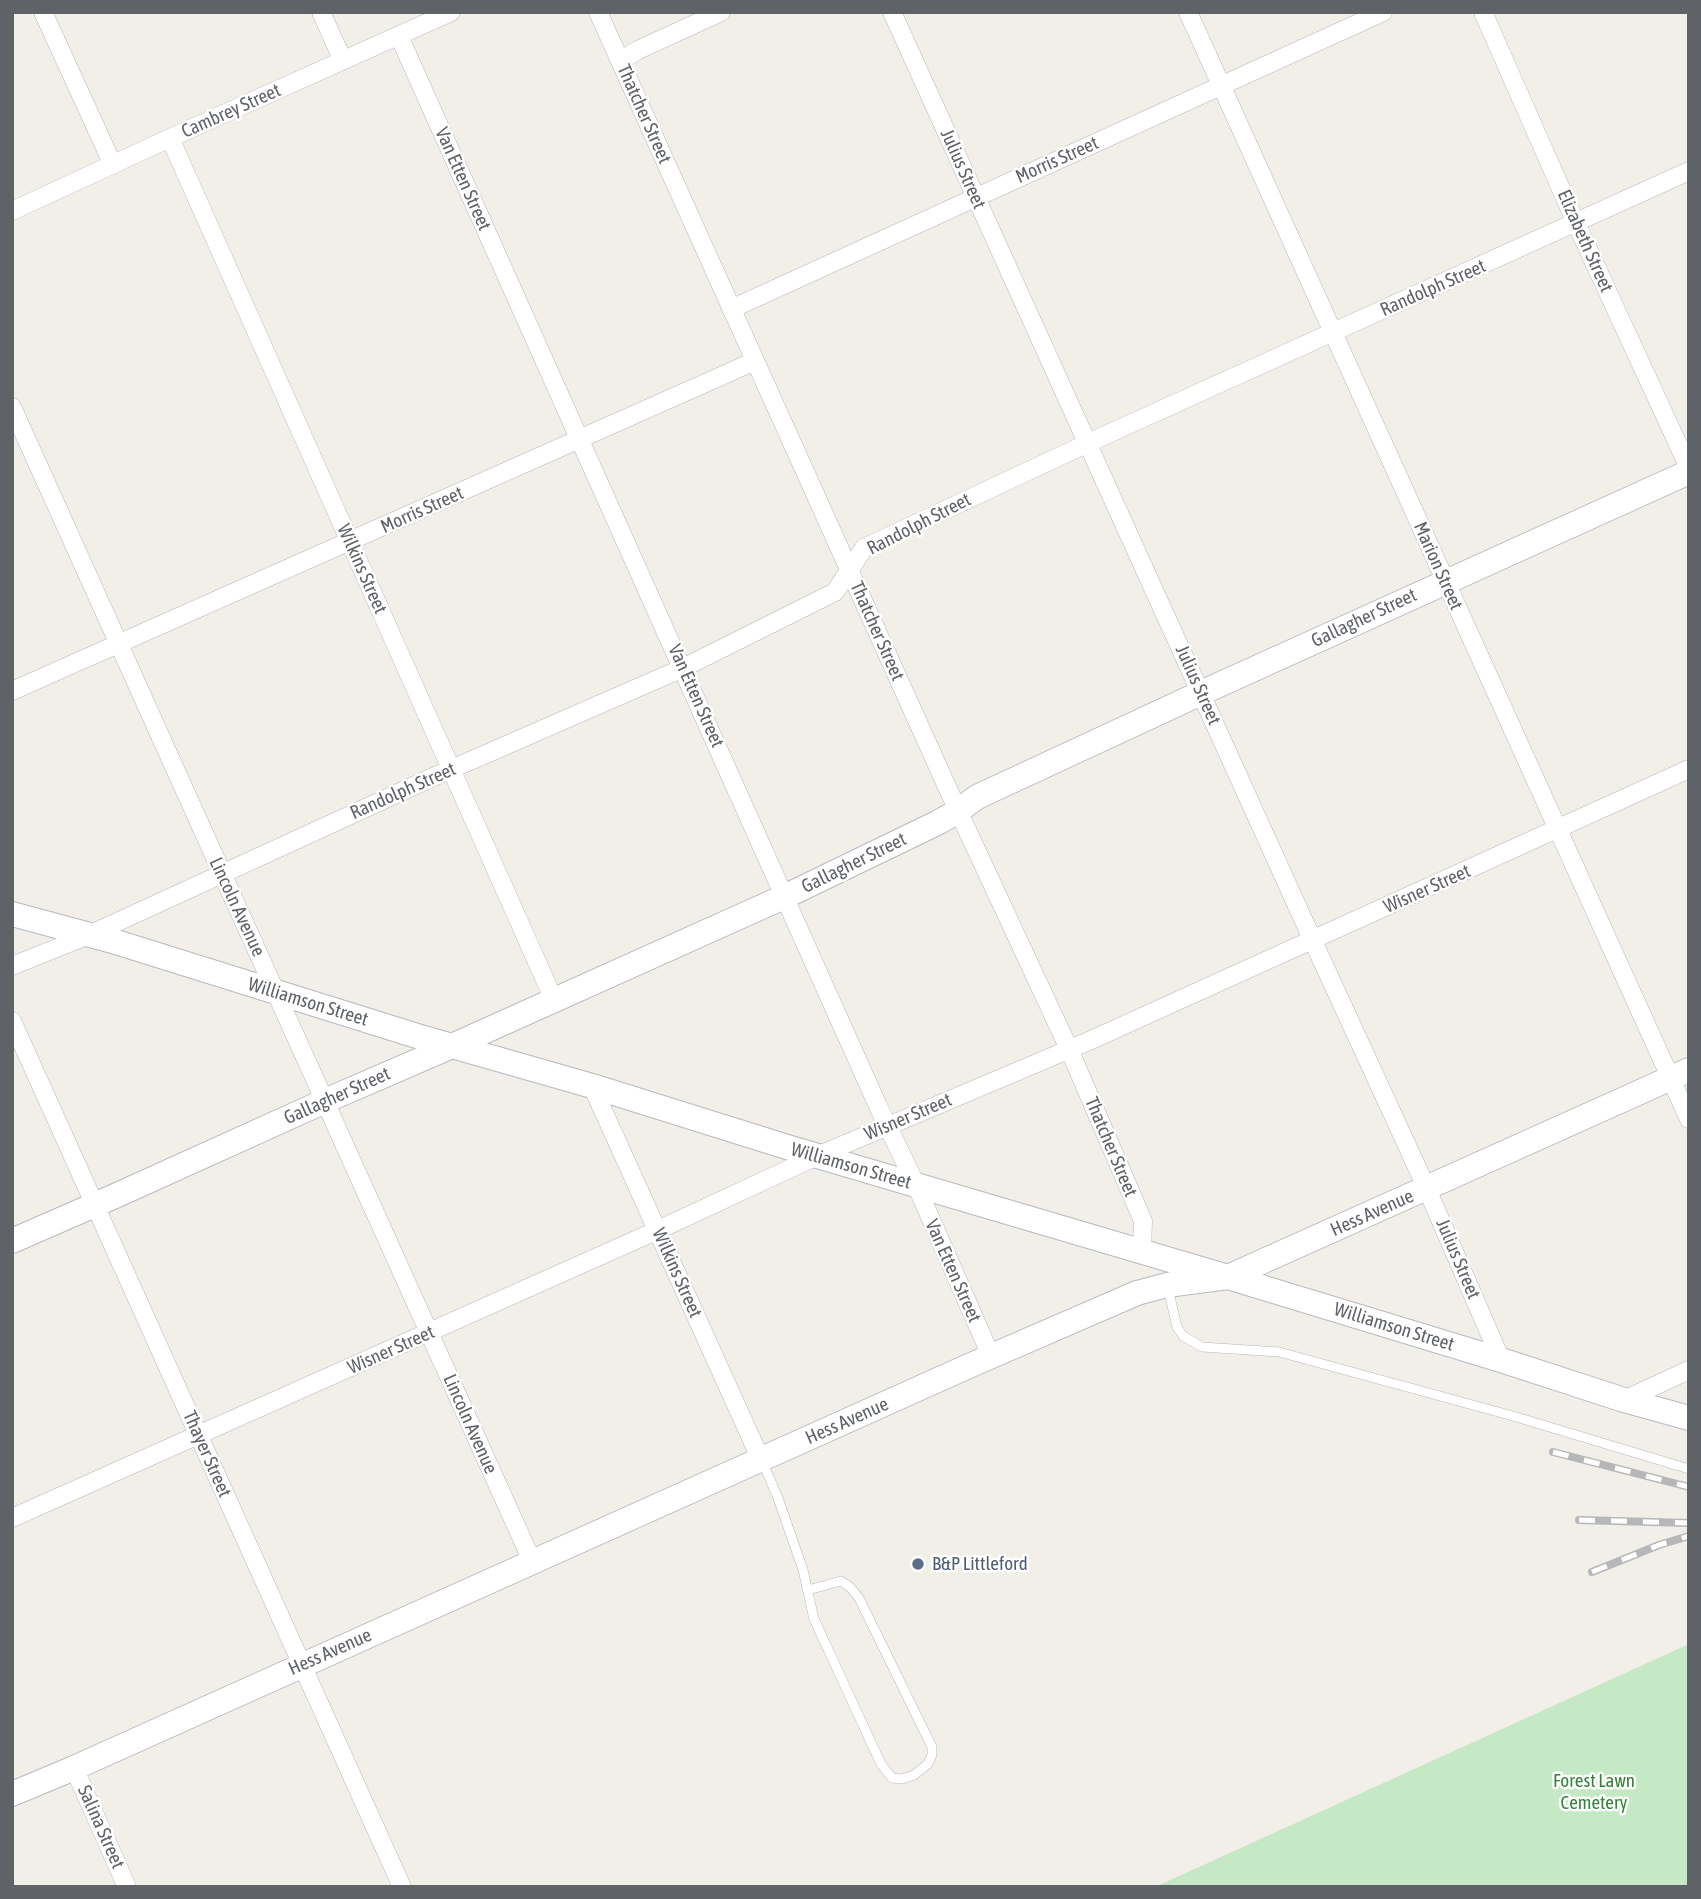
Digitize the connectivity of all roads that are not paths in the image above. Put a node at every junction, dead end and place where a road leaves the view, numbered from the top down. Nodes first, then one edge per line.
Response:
1 (43, 12) edge
2 (321, 12) edge
3 (451, 12) edge
4 (598, 12) edge
5 (721, 12) edge
6 (892, 12) edge
7 (1188, 12) edge
8 (1383, 12) edge
9 (1483, 12) edge
10 (399, 36) junction
11 (343, 61) junction
12 (620, 61) junction
13 (1222, 86) junction
14 (170, 138) junction
15 (113, 165) junction
16 (1689, 171) edge
17 (975, 197) junction
18 (12, 211) edge
19 (1576, 223) junction
20 (731, 309) junction
21 (1332, 334) junction
22 (755, 361) junction
23 (12, 407) edge
24 (580, 439) junction
25 (1088, 443) junction
26 (1689, 470) edge
27 (349, 542) junction
28 (850, 571) junction
29 (1445, 582) junction
30 (119, 643) junction
31 (683, 668) junction
32 (12, 691) edge
33 (1201, 692) junction
34 (451, 769) junction
35 (1689, 769) edge
36 (958, 811) junction
37 (1557, 829) junction
38 (221, 873) junction
39 (786, 896) junction
40 (12, 914) edge
41 (89, 935) junction
42 (1313, 941) junction
43 (12, 966) edge
44 (277, 992) junction
45 (554, 1000) junction
46 (12, 1021) edge
47 (452, 1046) junction
48 (1069, 1049) junction
49 (1680, 1074) edge
50 (592, 1086) junction
51 (325, 1101) junction
52 (1689, 1119) edge
53 (887, 1125) junction
54 (817, 1156) junction
55 (916, 1185) junction
56 (1427, 1189) junction
57 (95, 1205) junction
58 (657, 1230) junction
59 (12, 1241) edge
60 (1142, 1251) junction
61 (1228, 1277) junction
62 (1167, 1285) junction
63 (429, 1332) junction
64 (991, 1356) junction
65 (1501, 1360) junction
66 (1689, 1370) edge
67 (1624, 1400) junction
68 (1689, 1418) edge
69 (199, 1435) junction
70 (761, 1460) junction
71 (1689, 1469) edge
72 (12, 1517) edge
73 (532, 1561) junction
74 (807, 1590) junction
75 (301, 1665) junction
76 (74, 1768) junction
77 (12, 1794) edge
78 (127, 1887) edge
79 (402, 1887) edge

1 - 15 street
2 - 11 street
3 - 10 street, Cambrey Street
4 - 12 street, Thatcher Street
5 - 12 street
6 - 17 street, Julius Street
7 - 13 street, Marion Street
8 - 13 street, Morris Street
9 - 19 street, Elizabeth Street
10 - 11 street, Cambrey Street
10 - 24 street, Van Etten Street
11 - 14 street, Cambrey Street
12 - 20 street, Thatcher Street
13 - 17 street, Morris Street
13 - 21 street, Marion Street
14 - 15 street, Cambrey Street
14 - 27 street, Wilkins Street
15 - 18 street, Cambrey Street
16 - 19 street, Randolph Street
17 - 20 street, Morris Street
17 - 25 street, Julius Street
19 - 21 street, Randolph Street
19 - 26 street, Elizabeth Street
20 - 22 street, Thatcher Street
21 - 25 street, Randolph Street
21 - 29 street, Marion Street
22 - 24 street, Morris Street
22 - 28 street, Thatcher Street
23 - 30 street, Lincoln Avenue
24 - 27 street, Morris Street
24 - 31 street, Van Etten Street
25 - 28 street, Randolph Street
25 - 33 street, Julius Street
26 - 29 street, Gallagher Street
27 - 30 street, Morris Street
27 - 34 street, Wilkins Street
28 - 31 street, Randolph Street
28 - 36 street, Thatcher Street
29 - 33 street, Gallagher Street
29 - 37 street, Marion Street
30 - 32 street, Morris Street
30 - 38 street, Lincoln Avenue
31 - 34 street, Randolph Street
31 - 39 street, Van Etten Street
33 - 36 street, Gallagher Street
33 - 42 street, Julius Street
34 - 38 street, Randolph Street
34 - 45 street, Wilkins Street
35 - 37 street, Wisner Street
36 - 39 street, Gallagher Street
36 - 48 street, Thatcher Street
37 - 42 street, Wisner Street
37 - 49 street, Marion Street
38 - 41 street, Randolph Street
38 - 44 street, Lincoln Avenue
39 - 45 street, Gallagher Street
39 - 53 street, Van Etten Street
40 - 41 street, Williamson Street
41 - 43 street, Randolph Street
41 - 44 street, Williamson Street
42 - 48 street, Wisner Street
42 - 56 street, Julius Street
44 - 47 street, Williamson Street
44 - 51 street, Lincoln Avenue
45 - 47 street, Gallagher Street
46 - 57 street, Thayer Street
47 - 50 street, Williamson Street
47 - 51 street, Gallagher Street
48 - 53 street, Wisner Street
48 - 60 street, Thatcher Street
49 - 52 street, Marion Street
49 - 56 street, Hess Avenue
50 - 54 street, Williamson Street
50 - 58 street, Wilkins Street
51 - 57 street, Gallagher Street
51 - 63 street, Lincoln Avenue
53 - 54 street, Wisner Street
53 - 55 street, Van Etten Street
54 - 55 street, Williamson Street
54 - 58 street, Wisner Street
55 - 60 street, Williamson Street
55 - 64 street, Van Etten Street
56 - 61 street, Hess Avenue
56 - 65 street, Julius Street
57 - 59 street, Gallagher Street
57 - 69 street, Thayer Street
58 - 63 street, Wisner Street
58 - 70 street, Wilkins Street
60 - 61 street, Williamson Street
61 - 62 street, Hess Avenue
61 - 65 street, Williamson Street
62 - 64 street, Hess Avenue
62 - 71 lane
63 - 69 street, Wisner Street
63 - 73 street, Lincoln Avenue
64 - 70 street, Hess Avenue
65 - 67 street, Williamson Street
66 - 67 street
67 - 68 street, Williamson Street
69 - 72 street, Wisner Street
69 - 75 street, Thayer Street
70 - 73 street, Hess Avenue
70 - 74 lane
73 - 75 street, Hess Avenue
74 - 74 lane
75 - 76 street, Hess Avenue
75 - 79 street, Thayer Street
76 - 77 street, Hess Avenue
76 - 78 street, Salina Street

